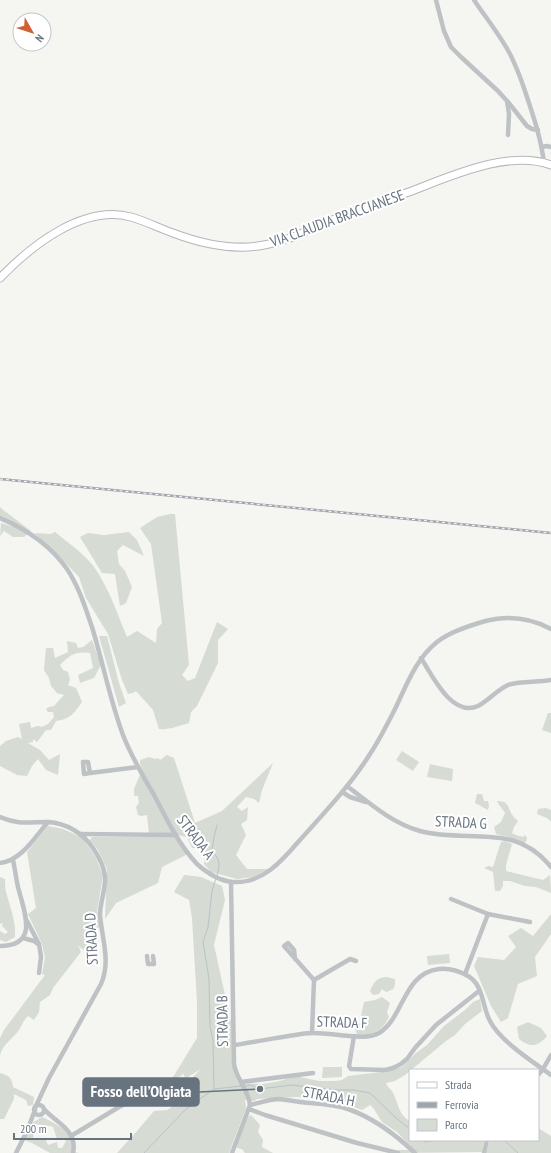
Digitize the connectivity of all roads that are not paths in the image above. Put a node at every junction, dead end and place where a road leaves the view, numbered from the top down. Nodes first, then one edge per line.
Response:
1 (436, 0) edge
2 (474, 0) edge
3 (507, 101) junction
4 (538, 130) junction
5 (508, 135) dead end
6 (542, 147) junction
7 (551, 148) edge
8 (548, 164) edge
9 (0, 278) edge
10 (0, 518) edge
11 (551, 629) edge
12 (421, 658) junction
13 (551, 680) edge
14 (138, 767) junction
15 (90, 773) dead end
16 (347, 786) junction
17 (342, 792) junction
18 (367, 802) junction
19 (0, 817) edge
20 (48, 822) junction
21 (80, 834) junction
22 (176, 835) junction
23 (13, 860) junction
24 (0, 863) edge
25 (551, 867) edge
26 (231, 882) junction
27 (451, 899) dead end
28 (488, 914) junction
29 (26, 919) junction
30 (530, 922) dead end
31 (23, 938) junction
32 (35, 939) junction
33 (0, 946) edge
34 (147, 956) dead end
35 (153, 956) dead end
36 (295, 959) dead end
37 (356, 961) dead end
38 (39, 973) dead end
39 (465, 974) junction
40 (314, 980) junction
41 (479, 991) junction
42 (312, 1033) junction
43 (354, 1036) junction
44 (235, 1045) junction
45 (551, 1055) edge
46 (543, 1069) junction
47 (313, 1073) dead end
48 (539, 1074) edge
49 (551, 1075) edge
50 (242, 1084) junction
51 (46, 1085) junction
52 (119, 1107) dead end
53 (250, 1107) junction
54 (44, 1108) junction
55 (35, 1109) junction
56 (39, 1115) junction
57 (52, 1118) junction
58 (29, 1125) junction
59 (71, 1136) junction
60 (486, 1141) edge
61 (16, 1153) edge
62 (72, 1153) edge
63 (232, 1153) edge
64 (398, 1153) edge
65 (415, 1153) edge
66 (484, 1153) edge

1 - 3 street
2 - 4 street
3 - 4 street
3 - 5 street
4 - 6 street
6 - 7 street
6 - 8 street
8 - 9 main road, VIA CLAUDIA BRACCIANESE
10 - 14 street, STRADA A
11 - 12 street, STRADA A
12 - 13 street
12 - 16 street, STRADA A
14 - 15 street
14 - 22 street, STRADA A
16 - 17 street, STRADA A
16 - 18 street, STRADA G
17 - 18 street, STRADA G
17 - 26 street, STRADA A
18 - 25 street, STRADA G
19 - 20 street, STRADA D
20 - 21 street, STRADA D
20 - 23 street
21 - 22 street, STRADA D
21 - 51 street, STRADA D
22 - 26 street, STRADA A
23 - 24 street
23 - 29 street
26 - 44 street, STRADA B
27 - 28 street
28 - 30 street
28 - 39 street
29 - 31 street
29 - 32 street
31 - 32 street
31 - 33 street
32 - 38 street
34 - 35 street
36 - 40 street
37 - 40 street
39 - 41 street
39 - 43 street, STRADA F
40 - 42 street
41 - 43 street
41 - 46 street
42 - 43 street, STRADA F
42 - 44 street, STRADA F
44 - 50 street, STRADA B
45 - 46 street
46 - 48 street
46 - 49 street
47 - 50 street
50 - 53 street, STRADA B
51 - 54 street, STRADA D
51 - 55 street, STRADA D
52 - 59 street
53 - 63 street
53 - 64 street
53 - 65 street, STRADA H
54 - 55 street
54 - 56 street
54 - 57 street
55 - 56 street
55 - 58 street, STRADA D
56 - 57 street
56 - 58 street, STRADA D
57 - 59 street
58 - 61 street, STRADA D
59 - 62 street
60 - 66 street

